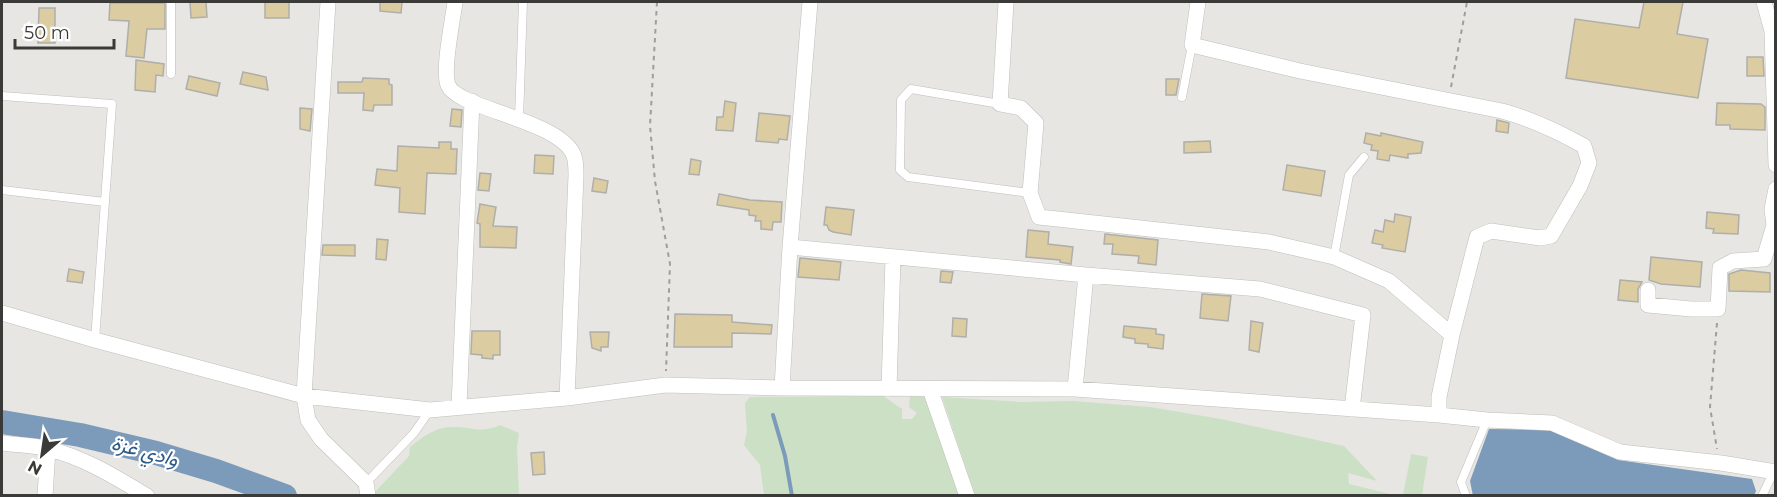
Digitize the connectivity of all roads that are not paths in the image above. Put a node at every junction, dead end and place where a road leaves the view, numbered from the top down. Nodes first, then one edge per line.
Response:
1 (171, 2) edge
2 (328, 2) edge
3 (455, 2) edge
4 (523, 2) edge
5 (810, 2) edge
6 (1006, 2) edge
7 (1198, 2) edge
8 (1764, 2) edge
9 (1774, 32) edge
10 (1192, 45) junction
11 (171, 74) dead end
12 (2, 96) edge
13 (1182, 97) dead end
14 (472, 101) junction
15 (1000, 104) junction
16 (519, 119) junction
17 (1364, 157) dead end
18 (1776, 165) edge
19 (1776, 189) edge
20 (2, 190) edge
21 (1030, 193) junction
22 (105, 202) junction
23 (790, 247) junction
24 (893, 257) junction
25 (1334, 257) junction
26 (1086, 275) junction
27 (1648, 290) dead end
28 (2, 313) edge
29 (1452, 335) junction
30 (95, 340) junction
31 (782, 388) junction
32 (889, 389) junction
33 (930, 389) junction
34 (1075, 389) junction
35 (304, 396) junction
36 (567, 398) junction
37 (459, 406) junction
38 (1352, 409) junction
39 (430, 410) junction
40 (1439, 415) junction
41 (1486, 420) junction
42 (2, 442) edge
43 (48, 449) junction
44 (1775, 472) edge
45 (367, 490) edge
46 (45, 495) edge
47 (147, 495) edge
48 (968, 495) edge
49 (1466, 495) edge
50 (1762, 495) edge

1 - 11 lane
2 - 35 street
3 - 14 street
4 - 16 lane
5 - 23 street
6 - 15 street
7 - 10 street
8 - 9 street
9 - 18 street
10 - 13 lane
10 - 29 street
12 - 22 lane
14 - 16 street
14 - 37 street
15 - 21 street
15 - 21 lane
16 - 36 street
17 - 25 lane
19 - 27 street
20 - 22 lane
21 - 25 street
22 - 30 lane
23 - 24 street
23 - 31 street
24 - 26 street
24 - 32 street
25 - 29 street
26 - 34 street
26 - 38 street
28 - 30 street
29 - 40 street
30 - 35 street
31 - 32 street
31 - 36 street
32 - 33 street
33 - 34 street
33 - 48 street
34 - 38 street
35 - 39 street
35 - 45 street
36 - 37 street
37 - 39 street
38 - 40 street
39 - 45 lane
40 - 41 street
41 - 44 street
41 - 49 lane
42 - 43 street
43 - 46 street
43 - 47 street
44 - 50 lane

